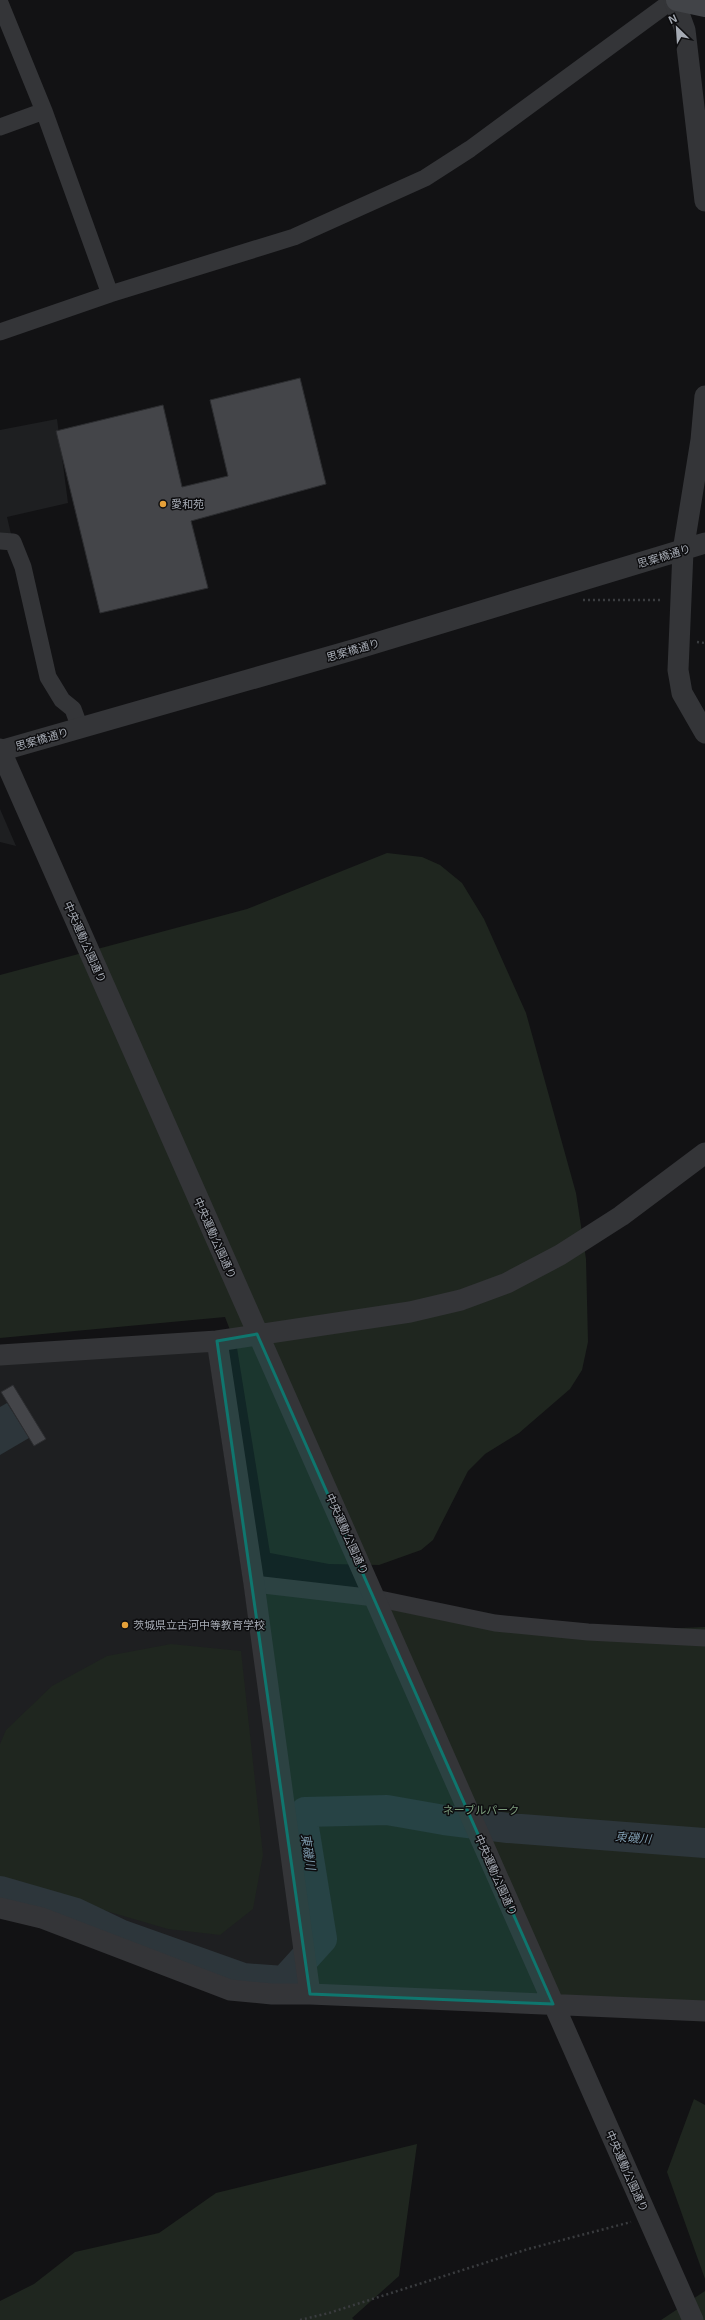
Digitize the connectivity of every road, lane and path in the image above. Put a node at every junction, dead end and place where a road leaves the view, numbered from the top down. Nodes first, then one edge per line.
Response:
1 (673, 0) edge
2 (677, 0) edge
3 (0, 2) edge
4 (705, 6) edge
5 (698, 84) edge
6 (44, 111) junction
7 (0, 127) edge
8 (705, 202) edge
9 (110, 294) junction
10 (0, 332) edge
11 (705, 396) edge
12 (703, 441) edge
13 (0, 541) edge
14 (705, 543) edge
15 (683, 551) junction
16 (561, 588) junction
17 (681, 600) junction
18 (80, 728) junction
19 (705, 734) edge
20 (0, 750) edge
21 (705, 1153) edge
22 (257, 1334) junction
23 (217, 1341) junction
24 (0, 1355) edge
25 (254, 1584) junction
26 (375, 1598) junction
27 (705, 1638) edge
28 (0, 1908) edge
29 (310, 1994) junction
30 (553, 2004) junction
31 (705, 2011) edge
32 (648, 2218) junction
33 (300, 2320) edge
34 (693, 2320) edge

1 - 5 street
1 - 9 street
2 - 4 main road
3 - 6 street
5 - 8 street
6 - 7 street
6 - 9 street
9 - 10 street
11 - 12 street
12 - 15 street
13 - 18 street
14 - 15 street, 思案橋通り
15 - 16 street, 思案橋通り
15 - 17 street
16 - 17 path
16 - 18 street, 思案橋通り
17 - 19 street
18 - 20 street, 思案橋通り
20 - 22 street, 中央運動公園通り
21 - 22 street
22 - 23 street
22 - 26 street, 中央運動公園通り
23 - 24 street
23 - 25 street
25 - 26 street
25 - 29 street
26 - 27 street
26 - 30 street, 中央運動公園通り
28 - 29 street
29 - 30 street
30 - 31 street
30 - 32 street, 中央運動公園通り
32 - 33 path
32 - 34 street, 中央運動公園通り

